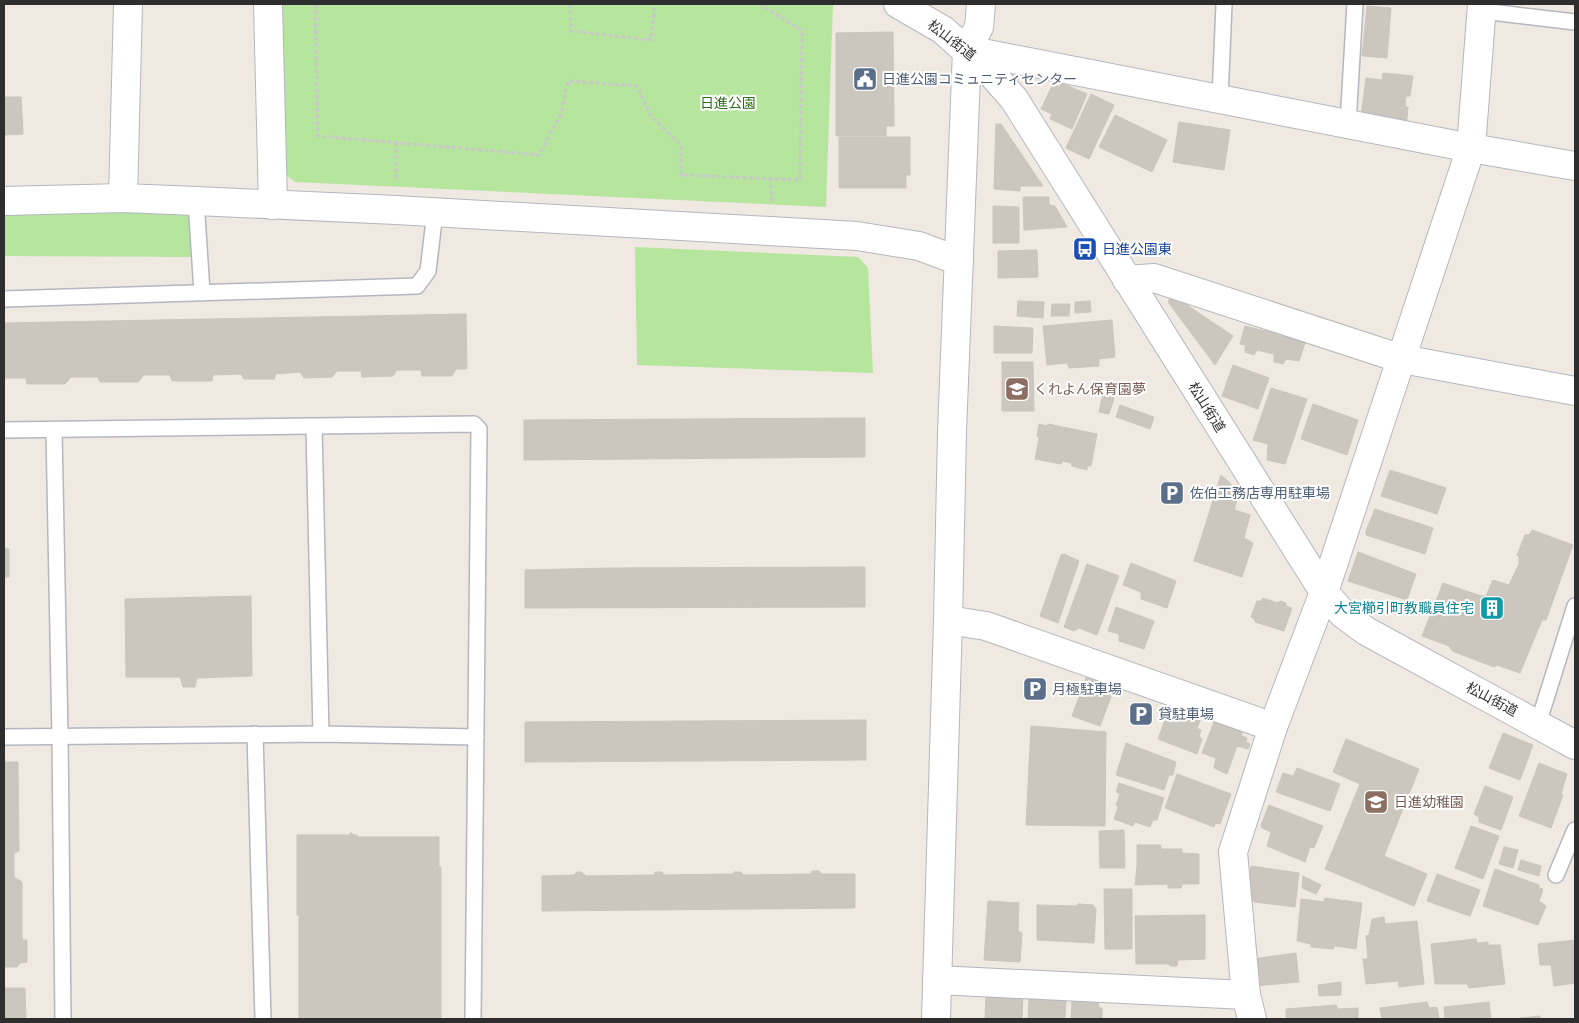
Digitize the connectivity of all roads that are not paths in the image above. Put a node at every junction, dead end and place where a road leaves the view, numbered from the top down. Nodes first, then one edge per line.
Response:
1 (128, 4) edge
2 (268, 4) edge
3 (898, 4) edge
4 (981, 4) edge
5 (1224, 4) edge
6 (1355, 4) edge
7 (1480, 6) edge
8 (1575, 22) edge
9 (967, 50) junction
10 (1220, 99) junction
11 (1348, 124) junction
12 (1471, 148) junction
13 (1575, 166) edge
14 (123, 198) junction
15 (4, 201) edge
16 (196, 201) junction
17 (273, 204) junction
18 (435, 212) junction
19 (959, 261) junction
20 (1127, 280) junction
21 (202, 292) junction
22 (4, 299) edge
23 (1402, 359) junction
24 (1575, 391) edge
25 (314, 426) junction
26 (4, 430) edge
27 (54, 430) junction
28 (1324, 592) junction
29 (1575, 606) edge
30 (948, 620) junction
31 (1538, 724) junction
32 (1273, 727) junction
33 (255, 734) junction
34 (321, 734) junction
35 (60, 736) junction
36 (4, 737) edge
37 (476, 737) junction
38 (1575, 745) edge
39 (1575, 830) edge
40 (1556, 875) dead end
41 (937, 980) junction
42 (1249, 1007) edge
43 (63, 1019) edge
44 (263, 1019) edge
45 (472, 1019) edge
46 (936, 1019) edge

1 - 14 street
2 - 17 street
3 - 9 street, 松山街道
4 - 9 street
5 - 10 lane
6 - 11 lane
7 - 8 lane
7 - 12 street
9 - 10 street
9 - 19 street
9 - 20 street, 松山街道
10 - 11 street
11 - 12 street
12 - 13 street
12 - 23 street
14 - 15 street
14 - 16 street
16 - 17 street
16 - 21 lane
17 - 18 street
18 - 19 street
18 - 21 lane
19 - 30 street
20 - 23 street
20 - 28 street, 松山街道
21 - 22 lane
23 - 24 street
23 - 28 street
25 - 27 lane
25 - 34 lane
25 - 37 lane
26 - 27 lane
27 - 35 lane
28 - 31 street, 松山街道
28 - 32 street
29 - 31 lane
30 - 32 street
30 - 41 street
31 - 38 street, 松山街道
32 - 42 street
33 - 34 lane
33 - 35 lane
33 - 44 lane
34 - 37 lane
35 - 36 lane
35 - 43 lane
37 - 45 lane
39 - 40 lane
41 - 42 street
41 - 46 street

